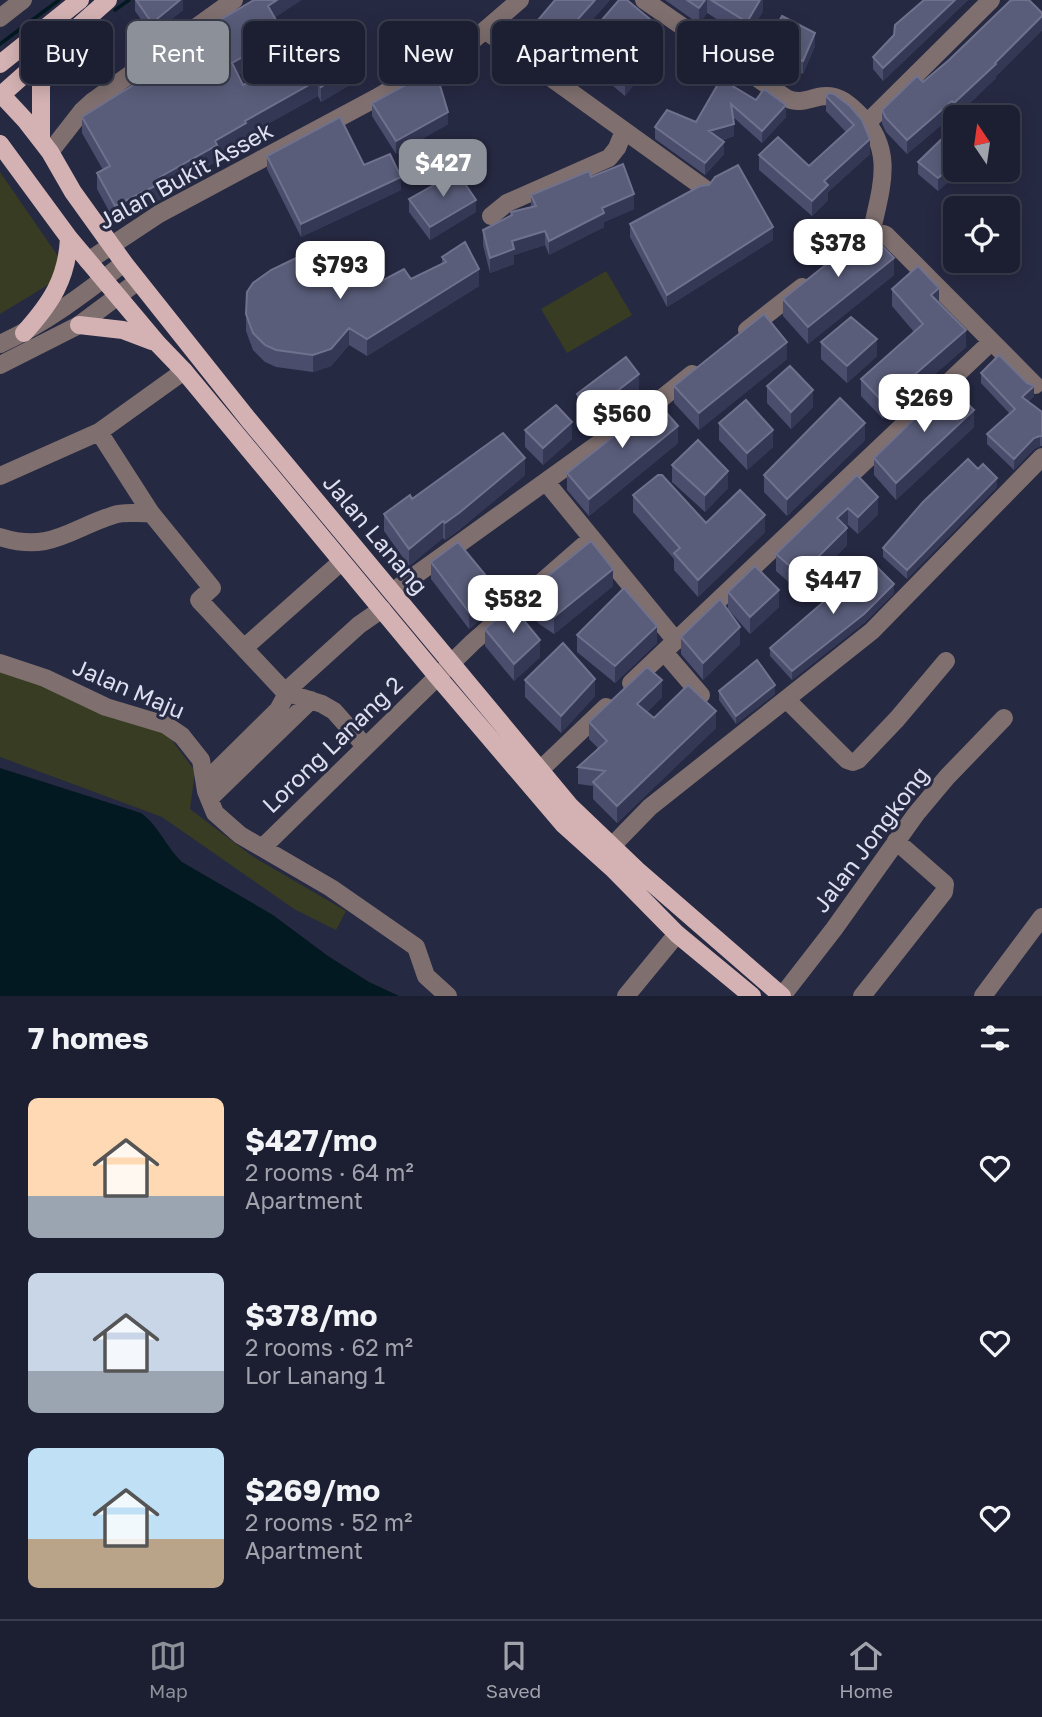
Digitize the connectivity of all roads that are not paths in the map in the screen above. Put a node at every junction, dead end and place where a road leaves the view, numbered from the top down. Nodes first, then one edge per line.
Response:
1 (23, 0) edge
2 (80, 0) edge
3 (108, 0) edge
4 (234, 0) edge
5 (644, 0) edge
6 (991, 0) edge
7 (517, 1) edge
8 (0, 18) edge
9 (85, 21) edge
10 (486, 31) junction
11 (0, 64) edge
12 (21, 77) edge
13 (42, 84) edge
14 (1, 95) edge
15 (867, 123) junction
16 (0, 130) edge
17 (624, 131) junction
18 (45, 146) junction
19 (2, 147) edge
20 (704, 188) edge
21 (491, 216) dead end
22 (69, 238) junction
23 (110, 245) junction
24 (88, 261) junction
25 (124, 263) junction
26 (820, 272) edge
27 (103, 279) junction
28 (138, 281) junction
29 (118, 296) junction
30 (79, 325) junction
31 (24, 333) junction
32 (736, 339) edge
33 (991, 342) junction
34 (0, 344) edge
35 (158, 344) junction
36 (706, 363) edge
37 (0, 365) edge
38 (184, 371) junction
39 (1035, 385) edge
40 (99, 432) junction
41 (1042, 457) edge
42 (0, 476) edge
43 (127, 477) junction
44 (546, 482) junction
45 (116, 513) junction
46 (151, 513) junction
47 (1, 537) edge
48 (592, 538) junction
49 (341, 562) junction
50 (392, 592) junction
51 (382, 609) junction
52 (670, 646) junction
53 (244, 648) junction
54 (946, 661) dead end
55 (451, 662) junction
56 (0, 663) edge
57 (437, 676) junction
58 (285, 692) junction
59 (701, 695) edge
60 (786, 699) junction
61 (311, 700) junction
62 (1004, 718) dead end
63 (365, 746) junction
64 (540, 770) junction
65 (207, 791) junction
66 (896, 841) junction
67 (611, 846) junction
68 (262, 848) junction
69 (1042, 917) edge
70 (677, 934) junction
71 (448, 996) edge
72 (626, 996) edge
73 (752, 996) edge
74 (782, 996) edge
75 (862, 996) edge
76 (984, 996) edge

1 - 8 street
2 - 11 main road
3 - 9 main road
4 - 18 street
5 - 15 street
6 - 15 street
7 - 10 street, Jalan Bukit Assek
10 - 17 street
10 - 23 street, Jalan Bukit Assek
12 - 14 main road
13 - 18 main road
14 - 18 main road, Jalan Lanang
15 - 33 street
16 - 19 main road
17 - 20 street
17 - 21 street
18 - 23 main road, Jalan Lanang
19 - 22 main road, Jalan Lanang
22 - 24 main road, Jalan Lanang
22 - 31 main road
23 - 24 street, Jalan Bukit Assek
23 - 25 main road, Jalan Lanang
24 - 27 main road, Jalan Lanang
25 - 27 street
25 - 28 main road, Jalan Lanang
26 - 32 street
27 - 29 main road, Jalan Lanang
27 - 31 street
28 - 29 street
28 - 50 main road, Jalan Lanang
29 - 30 street
29 - 35 main road, Jalan Lanang
30 - 35 main road
30 - 37 street
31 - 34 street
33 - 39 street
33 - 52 street
35 - 38 main road, Jalan Lanang
36 - 44 street
38 - 40 street
38 - 49 main road, Jalan Lanang
40 - 42 street
40 - 43 street
41 - 60 street
43 - 45 street
43 - 46 street
44 - 48 street
44 - 50 street
45 - 46 street
45 - 47 street
46 - 53 street
48 - 52 street
48 - 55 street, Lorong Lanang 2
49 - 51 main road, Jalan Lanang
49 - 53 street
50 - 55 main road, Jalan Lanang
51 - 57 main road, Jalan Lanang
51 - 58 street
52 - 59 street
52 - 64 street
53 - 58 street
54 - 60 street
55 - 57 street, Lorong Lanang 2
55 - 64 main road, Jalan Lanang
56 - 65 street, Jalan Maju
57 - 63 street, Lorong Lanang 2
57 - 70 main road, Jalan Lanang
58 - 61 street
58 - 65 street
60 - 67 street
61 - 63 street
61 - 65 street
62 - 66 street, Jalan Jongkong
63 - 68 street, Lorong Lanang 2
64 - 67 main road, Jalan Lanang
65 - 68 street, Jalan Maju
66 - 74 street, Jalan Jongkong
66 - 75 street
67 - 74 main road, Jalan Lanang
68 - 71 street, Jalan Maju
69 - 76 street
70 - 72 street
70 - 73 main road, Jalan Lanang

